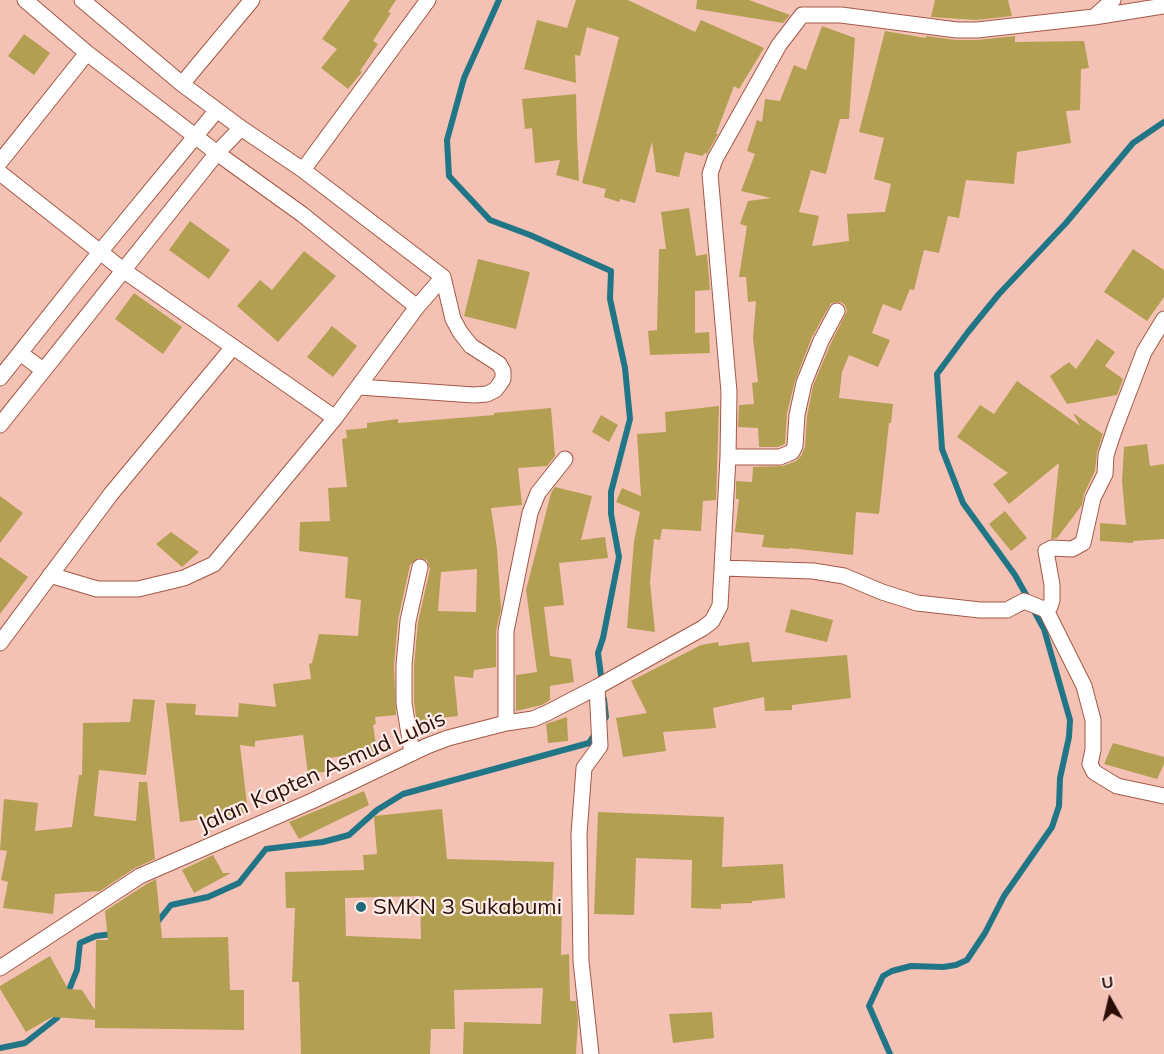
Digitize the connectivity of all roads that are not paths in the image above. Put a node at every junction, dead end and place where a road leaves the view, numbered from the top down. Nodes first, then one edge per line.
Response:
1 (25, 0) edge
2 (252, 0) edge
3 (428, 0) edge
4 (1113, 0) edge
5 (89, 2) edge
6 (1164, 6) edge
7 (801, 7) edge
8 (1094, 17) junction
9 (87, 53) junction
10 (182, 84) junction
11 (217, 110) junction
12 (241, 128) junction
13 (195, 137) junction
14 (216, 153) junction
15 (0, 162) edge
16 (303, 170) junction
17 (0, 173) edge
18 (100, 252) junction
19 (123, 270) junction
20 (443, 277) junction
21 (417, 308) junction
22 (837, 311) dead end
23 (1164, 319) edge
24 (233, 347) junction
25 (20, 353) junction
26 (43, 370) junction
27 (0, 378) edge
28 (359, 387) junction
29 (335, 418) junction
30 (0, 424) edge
31 (728, 457) junction
32 (565, 459) dead end
33 (420, 567) dead end
34 (722, 568) junction
35 (50, 574) junction
36 (1046, 610) junction
37 (0, 643) edge
38 (597, 687) junction
39 (506, 723) junction
40 (412, 753) junction
41 (1164, 796) edge
42 (0, 968) edge
43 (591, 1054) edge

1 - 9 street
2 - 10 street
3 - 16 street
4 - 8 street
5 - 10 street
6 - 8 street, Jalan Kapten Asmud Lubis
7 - 8 street, Jalan Kapten Asmud Lubis
7 - 31 street, Jalan Kapten Asmud Lubis
9 - 13 street
9 - 15 street
10 - 11 street
11 - 12 street
11 - 13 street
12 - 14 street
12 - 16 street
13 - 14 street
13 - 18 street
14 - 19 street
14 - 21 street
16 - 20 street
17 - 18 street
18 - 19 street
18 - 25 street
19 - 24 street
19 - 26 street
20 - 21 street
20 - 28 street
21 - 28 street
22 - 31 street
23 - 36 street
24 - 29 street
24 - 35 street
25 - 26 street
25 - 27 street
26 - 30 street
28 - 29 street
29 - 35 street
31 - 34 street, Jalan Kapten Asmud Lubis
32 - 39 street
33 - 40 street
34 - 36 street
34 - 38 street, Jalan Kapten Asmud Lubis
35 - 37 street
36 - 41 street
38 - 39 street, Jalan Kapten Asmud Lubis
38 - 43 street
39 - 40 street, Jalan Kapten Asmud Lubis
40 - 42 street, Jalan Kapten Asmud Lubis

